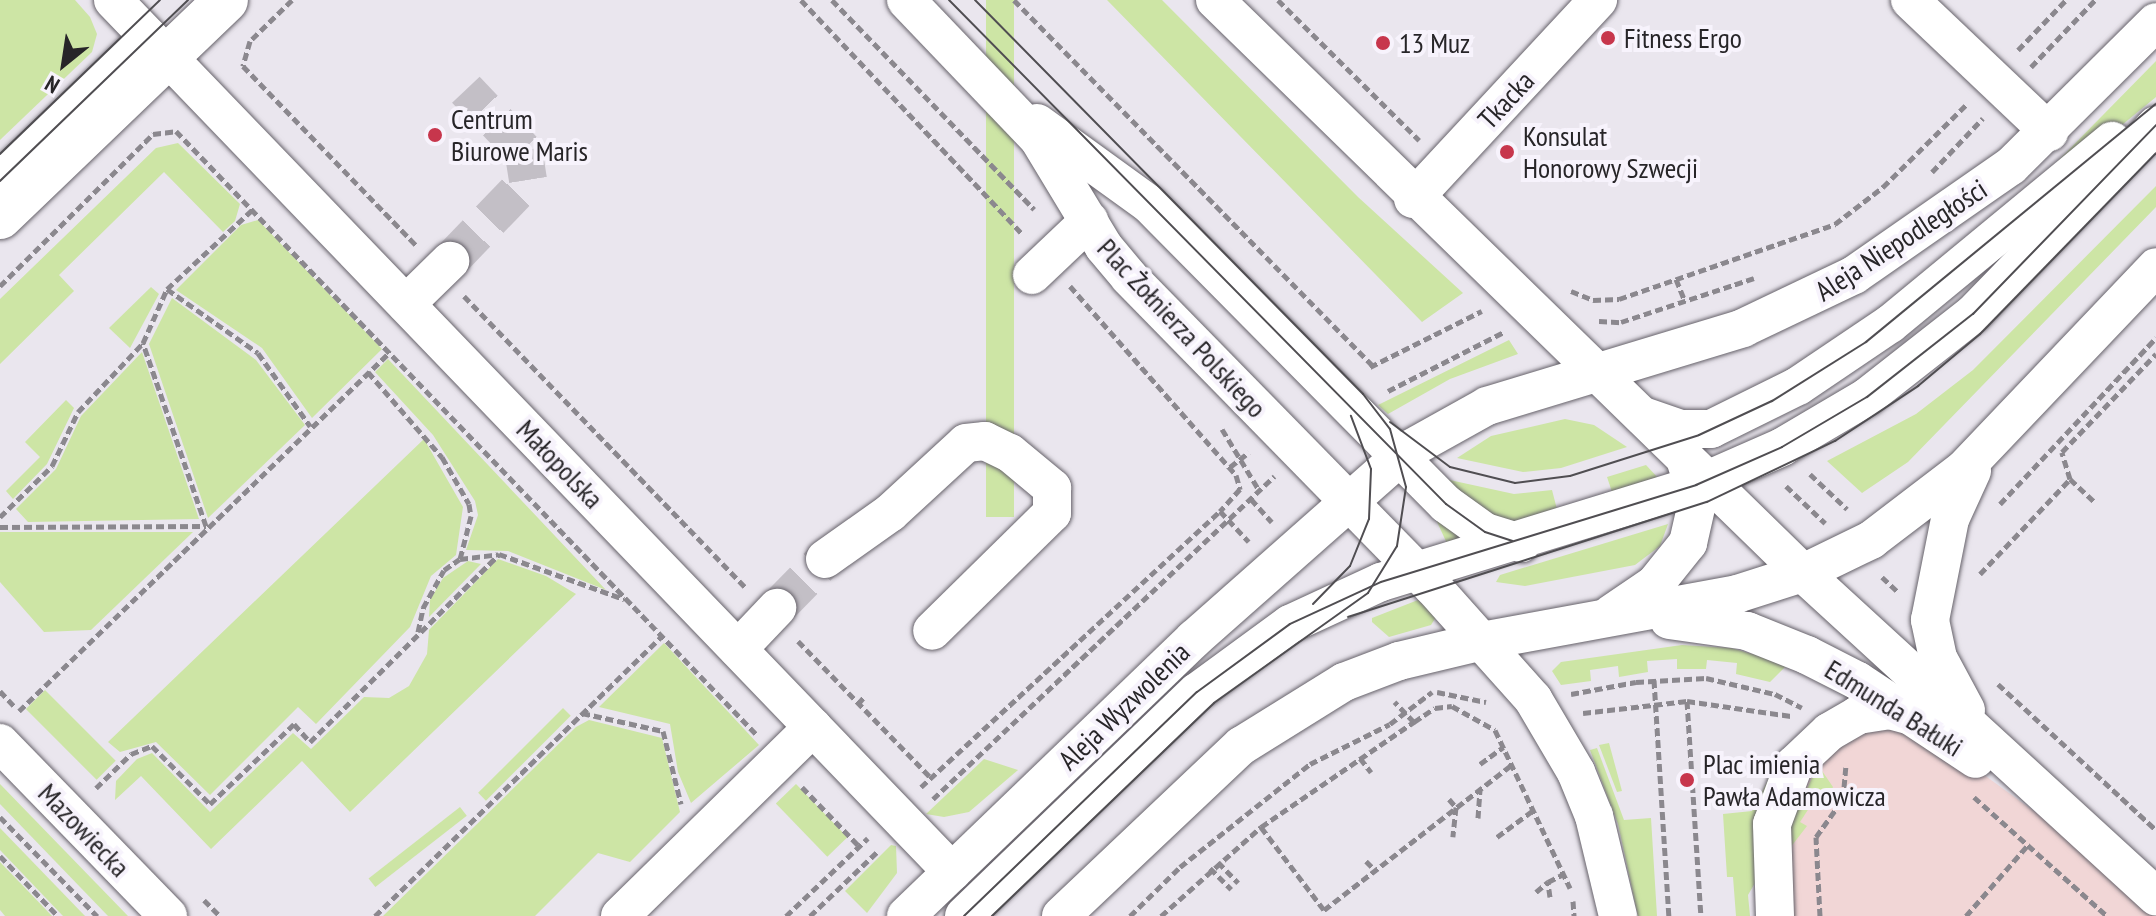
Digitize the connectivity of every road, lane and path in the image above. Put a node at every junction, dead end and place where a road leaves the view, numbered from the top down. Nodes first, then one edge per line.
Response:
1 (226, 0) edge
2 (292, 0) edge
3 (906, 0) edge
4 (1014, 0) edge
5 (1215, 0) edge
6 (1278, 0) edge
7 (1598, 0) edge
8 (1910, 0) edge
9 (2066, 0) edge
10 (2095, 0) edge
11 (2156, 22) edge
12 (141, 29) edge
13 (1999, 86) junction
14 (1003, 98) junction
15 (2156, 104) edge
16 (2156, 125) edge
17 (2049, 132) junction
18 (2156, 153) edge
19 (0, 154) edge
20 (1444, 166) junction
21 (0, 181) edge
22 (1924, 181) dead end
23 (1413, 199) junction
24 (253, 209) junction
25 (0, 217) edge
26 (1089, 221) junction
27 (445, 266) junction
28 (2156, 267) edge
29 (1032, 275) dead end
30 (1757, 276) dead end
31 (1676, 279) junction
32 (0, 286) edge
33 (167, 289) junction
34 (1569, 290) dead end
35 (1685, 301) junction
36 (406, 304) junction
37 (1482, 311) dead end
38 (1688, 311) dead end
39 (1620, 322) dead end
40 (1505, 332) dead end
41 (2156, 338) edge
42 (143, 343) junction
43 (390, 352) junction
44 (2156, 354) edge
45 (368, 372) junction
46 (1595, 373) junction
47 (1377, 396) dead end
48 (1628, 405) junction
49 (2016, 415) junction
50 (310, 426) junction
51 (1259, 444) dead end
52 (1401, 456) junction
53 (1230, 467) dead end
54 (1804, 468) dead end
55 (1272, 477) dead end
56 (2070, 479) junction
57 (1780, 480) dead end
58 (1701, 484) junction
59 (1251, 499) junction
60 (1346, 500) junction
61 (2096, 503) dead end
62 (1847, 509) dead end
63 (1220, 511) dead end
64 (1989, 515) dead end
65 (0, 517) edge
66 (1269, 519) dead end
67 (1824, 522) dead end
68 (206, 526) junction
69 (0, 527) edge
70 (1596, 537) junction
71 (1513, 542) junction
72 (499, 554) junction
73 (460, 559) junction
74 (825, 559) tunnel mouth
75 (1872, 567) dead end
76 (1803, 573) junction
77 (1424, 578) junction
78 (1969, 586) dead end
79 (1899, 592) dead end
80 (625, 599) junction
81 (775, 611) junction
82 (1590, 623) junction
83 (932, 631) dead end
84 (418, 633) junction
85 (662, 636) junction
86 (1482, 641) junction
87 (738, 649) junction
88 (1991, 675) dead end
89 (1654, 680) junction
90 (1775, 694) dead end
91 (1560, 696) dead end
92 (864, 697) dead end
93 (1391, 697) dead end
94 (1687, 701) junction
95 (1655, 702) junction
96 (858, 704) junction
97 (1496, 704) dead end
98 (19, 711) dead end
99 (582, 713) junction
100 (1406, 713) junction
101 (1570, 715) dead end
102 (1918, 719) junction
103 (1414, 722) junction
104 (813, 727) junction
105 (1829, 732) junction
106 (0, 743) edge
107 (1503, 747) junction
108 (1997, 752) junction
109 (1360, 758) junction
110 (781, 759) junction
111 (1480, 764) dead end
112 (1513, 764) junction
113 (1371, 772) dead end
114 (931, 778) junction
115 (1480, 789) junction
116 (95, 790) dead end
117 (1972, 795) dead end
118 (1449, 799) dead end
119 (1456, 807) junction
120 (1535, 809) junction
121 (908, 811) junction
122 (0, 817) edge
123 (1478, 818) dead end
124 (1261, 827) junction
125 (2156, 830) edge
126 (1453, 837) dead end
127 (1497, 837) dead end
128 (2028, 845) junction
129 (691, 846) junction
130 (859, 846) junction
131 (882, 848) dead end
132 (0, 856) edge
133 (1366, 861) dead end
134 (1218, 862) junction
135 (1210, 868) junction
136 (1375, 870) junction
137 (952, 872) junction
138 (1564, 874) junction
139 (1548, 882) junction
140 (1238, 883) dead end
141 (1231, 889) dead end
142 (1536, 892) dead end
143 (1550, 897) dead end
144 (2156, 897) edge
145 (58, 916) edge
146 (97, 916) edge
147 (168, 916) edge
148 (375, 916) edge
149 (620, 916) edge
150 (786, 916) edge
151 (810, 916) edge
152 (906, 916) edge
153 (964, 916) edge
154 (992, 916) edge
155 (1061, 916) edge
156 (1130, 916) edge
157 (1161, 916) edge
158 (1574, 916) edge
159 (1618, 916) edge
160 (1669, 916) edge
161 (1701, 916) edge
162 (1775, 916) edge
163 (1820, 916) edge
164 (1966, 916) edge
165 (2107, 916) edge

1 - 12 main road
2 - 27 path
3 - 14 street, Plac Żołnierza Polskiego
4 - 37 path
5 - 23 street
6 - 20 path
7 - 20 street, Tkacka
8 - 13 street
9 - 13 path
10 - 13 path
11 - 17 street, Aleja Niepodległości
12 - 19 street
12 - 21 street
12 - 25 main road
12 - 36 street, Małopolska
13 - 17 street
13 - 22 path
13 - 31 path
14 - 26 street, Plac Żołnierza Polskiego
14 - 52 street
15 - 48 street
16 - 58 street
17 - 46 street, Aleja Niepodległości
18 - 58 street
20 - 23 street, Tkacka
23 - 46 street
24 - 32 path
24 - 33 path
24 - 43 path
26 - 29 street
26 - 60 street, Plac Żołnierza Polskiego
27 - 36 street
27 - 81 path
28 - 49 street
30 - 35 path
31 - 34 path
31 - 35 path
33 - 42 path
33 - 50 path
35 - 38 path
35 - 39 path
36 - 87 street, Małopolska
40 - 47 path
41 - 64 path
42 - 65 path
42 - 68 path
43 - 45 path
43 - 80 path
44 - 56 path
45 - 50 path
45 - 73 path
46 - 48 street
46 - 52 street
48 - 58 street
49 - 76 street
49 - 108 street, Edmunda Bałuki
50 - 68 path
51 - 53 path
52 - 60 street
52 - 71 street
54 - 62 path
55 - 59 path
56 - 61 path
56 - 78 path
57 - 67 path
58 - 70 street
58 - 71 street
58 - 76 street
58 - 82 street
59 - 66 path
59 - 121 path
60 - 77 street, Plac Żołnierza Polskiego
60 - 137 street, Aleja Wyzwolenia
63 - 114 path
68 - 69 path
68 - 98 path
70 - 71 street
70 - 77 street
71 - 77 street
72 - 73 path
72 - 80 path
72 - 84 path
73 - 84 path
74 - 83 street
75 - 79 path
76 - 82 street
76 - 108 street, Edmunda Bałuki
77 - 86 street, Plac Żołnierza Polskiego
77 - 153 street
77 - 154 street
80 - 85 path
81 - 87 street
81 - 96 path
82 - 86 street
82 - 102 street, Edmunda Bałuki
84 - 116 path
85 - 99 path
85 - 110 path
86 - 155 street
86 - 159 street, Plac Żołnierza Polskiego
87 - 104 street, Małopolska
88 - 125 path
89 - 90 path
89 - 91 path
89 - 95 path
92 - 96 path
93 - 100 path
94 - 95 path
94 - 105 path
94 - 161 path
95 - 101 path
95 - 160 path
96 - 114 path
97 - 100 path
99 - 129 path
99 - 148 path
100 - 103 path
100 - 156 path
102 - 105 street
102 - 144 street, Edmunda Bałuki
103 - 107 path
103 - 109 path
104 - 110 street
104 - 121 street, Małopolska
105 - 162 street
105 - 163 path
106 - 147 street, Mazowiecka
107 - 111 path
107 - 112 path
108 - 144 street, Edmunda Bałuki
109 - 113 path
109 - 124 path
110 - 129 street
110 - 130 path
112 - 115 path
112 - 120 path
114 - 121 path
115 - 119 path
115 - 123 path
117 - 128 path
118 - 119 path
119 - 126 path
119 - 136 path
120 - 127 path
120 - 138 path
121 - 130 path
121 - 137 street, Małopolska
122 - 146 path
124 - 134 path
124 - 136 path
128 - 164 path
128 - 165 path
129 - 149 street
130 - 150 path
131 - 151 path
132 - 145 path
133 - 136 path
134 - 135 path
134 - 140 path
135 - 141 path
135 - 157 path
137 - 152 street, Aleja Wyzwolenia
138 - 139 path
138 - 158 path
139 - 142 path
139 - 143 path

